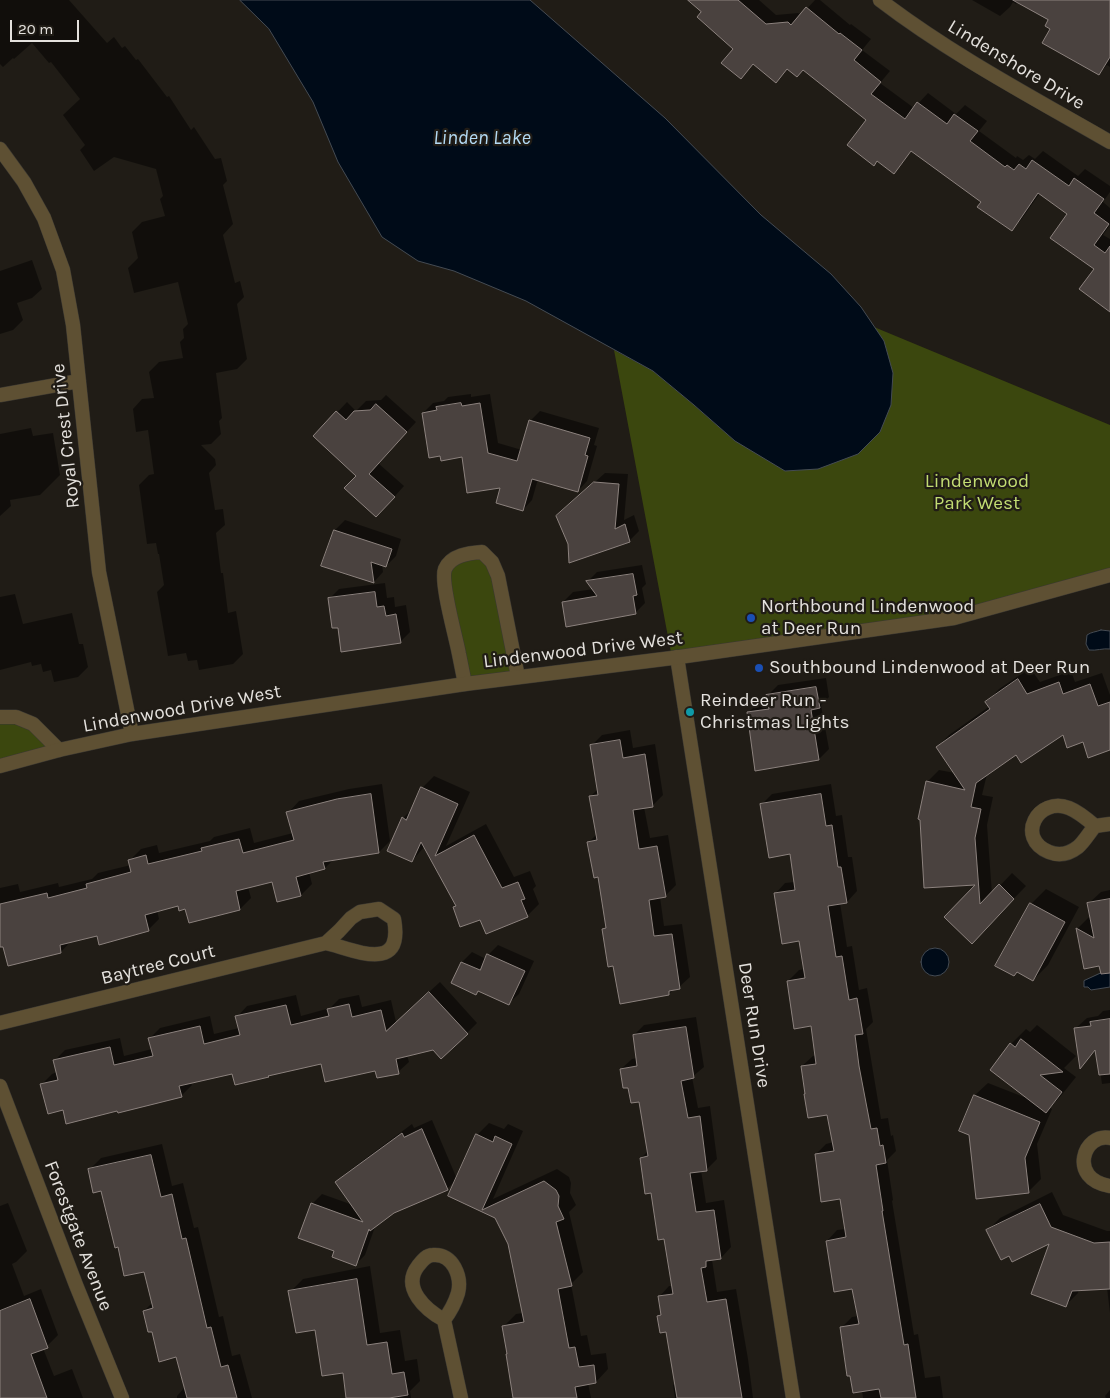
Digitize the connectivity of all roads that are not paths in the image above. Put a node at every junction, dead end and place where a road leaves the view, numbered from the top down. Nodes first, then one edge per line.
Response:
1 (880, 0) edge
2 (1110, 142) edge
3 (0, 149) edge
4 (79, 381) junction
5 (0, 395) edge
6 (1110, 575) edge
7 (677, 657) junction
8 (518, 677) junction
9 (464, 684) junction
10 (0, 717) edge
11 (132, 734) junction
12 (59, 750) junction
13 (0, 766) edge
14 (1110, 824) edge
15 (1095, 826) dead end
16 (326, 943) junction
17 (0, 1023) edge
18 (0, 1086) edge
19 (1110, 1138) edge
20 (1110, 1186) edge
21 (444, 1320) junction
22 (122, 1398) edge
23 (460, 1398) edge
24 (793, 1398) edge

1 - 2 street, Lindenshore Drive
3 - 4 street, Royal Crest Drive
4 - 5 street
4 - 11 street, Royal Crest Drive
6 - 7 street, Lindenwood Drive West
7 - 8 street, Lindenwood Drive West
7 - 24 street, Deer Run Drive
8 - 9 street, Lindenwood Drive West
8 - 9 street
9 - 11 street, Lindenwood Drive West
10 - 12 street
11 - 12 street, Lindenwood Drive West
12 - 13 street, Lindenwood Drive West
14 - 15 street
16 - 16 street, Baytree Court
16 - 17 street, Baytree Court
18 - 22 street, Forestgate Avenue
19 - 20 street
21 - 21 street
21 - 23 street

